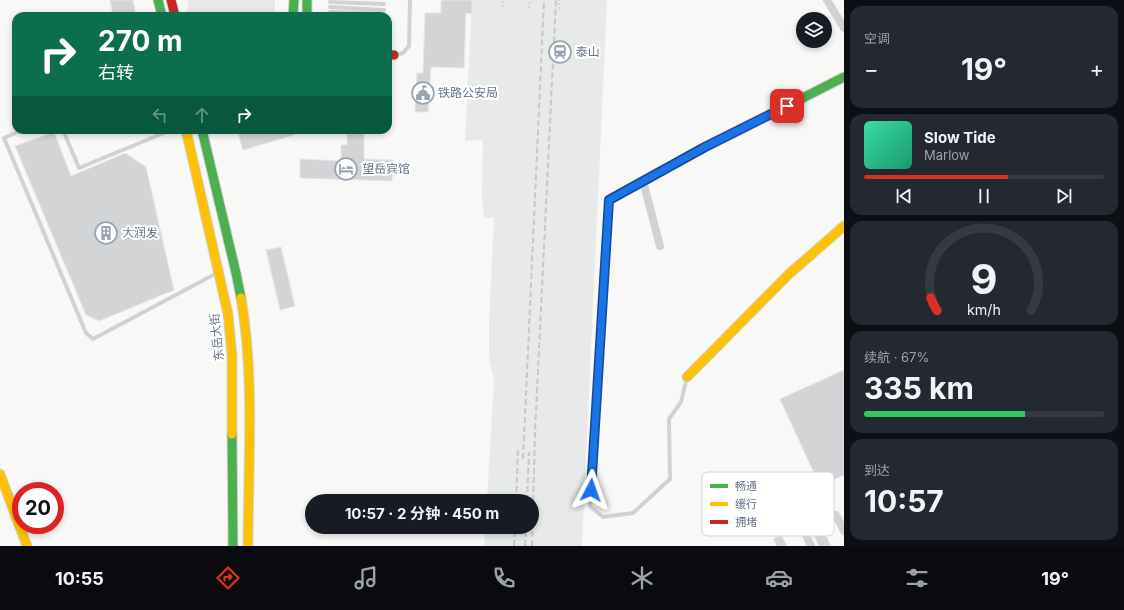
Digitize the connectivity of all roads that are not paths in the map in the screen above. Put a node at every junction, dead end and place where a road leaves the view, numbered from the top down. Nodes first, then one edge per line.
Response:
1 (158, 0) edge
2 (171, 0) edge
3 (294, 0) edge
4 (307, 0) edge
5 (410, 0) edge
6 (827, 0) edge
7 (384, 2) edge
8 (330, 9) edge
9 (161, 12) edge
10 (174, 12) edge
11 (293, 12) edge
12 (307, 12) edge
13 (370, 12) edge
14 (844, 28) edge
15 (392, 55) edge
16 (844, 77) edge
17 (13, 134) edge
18 (65, 134) edge
19 (161, 134) edge
20 (187, 134) edge
21 (203, 134) edge
22 (643, 181) junction
23 (609, 200) joint
24 (844, 226) edge
25 (660, 246) dead end
26 (220, 272) junction
27 (687, 377) joint
28 (0, 474) edge
29 (836, 515) dead end
30 (844, 531) edge
31 (806, 536) edge
32 (27, 546) edge
33 (233, 546) edge
34 (248, 546) edge
35 (811, 546) edge

1 - 9 main road
2 - 10 main road
3 - 11 main road
4 - 12 main road
5 - 15 lane
6 - 14 street
7 - 8 lane
8 - 13 lane
16 - 22 main road
17 - 26 lane
18 - 19 lane
20 - 26 main road, 东岳大街
21 - 34 main road
22 - 23 main road
22 - 25 street
23 - 27 lane
24 - 27 main road
26 - 33 main road, 东岳大街
28 - 32 main road
29 - 30 street
31 - 35 street

